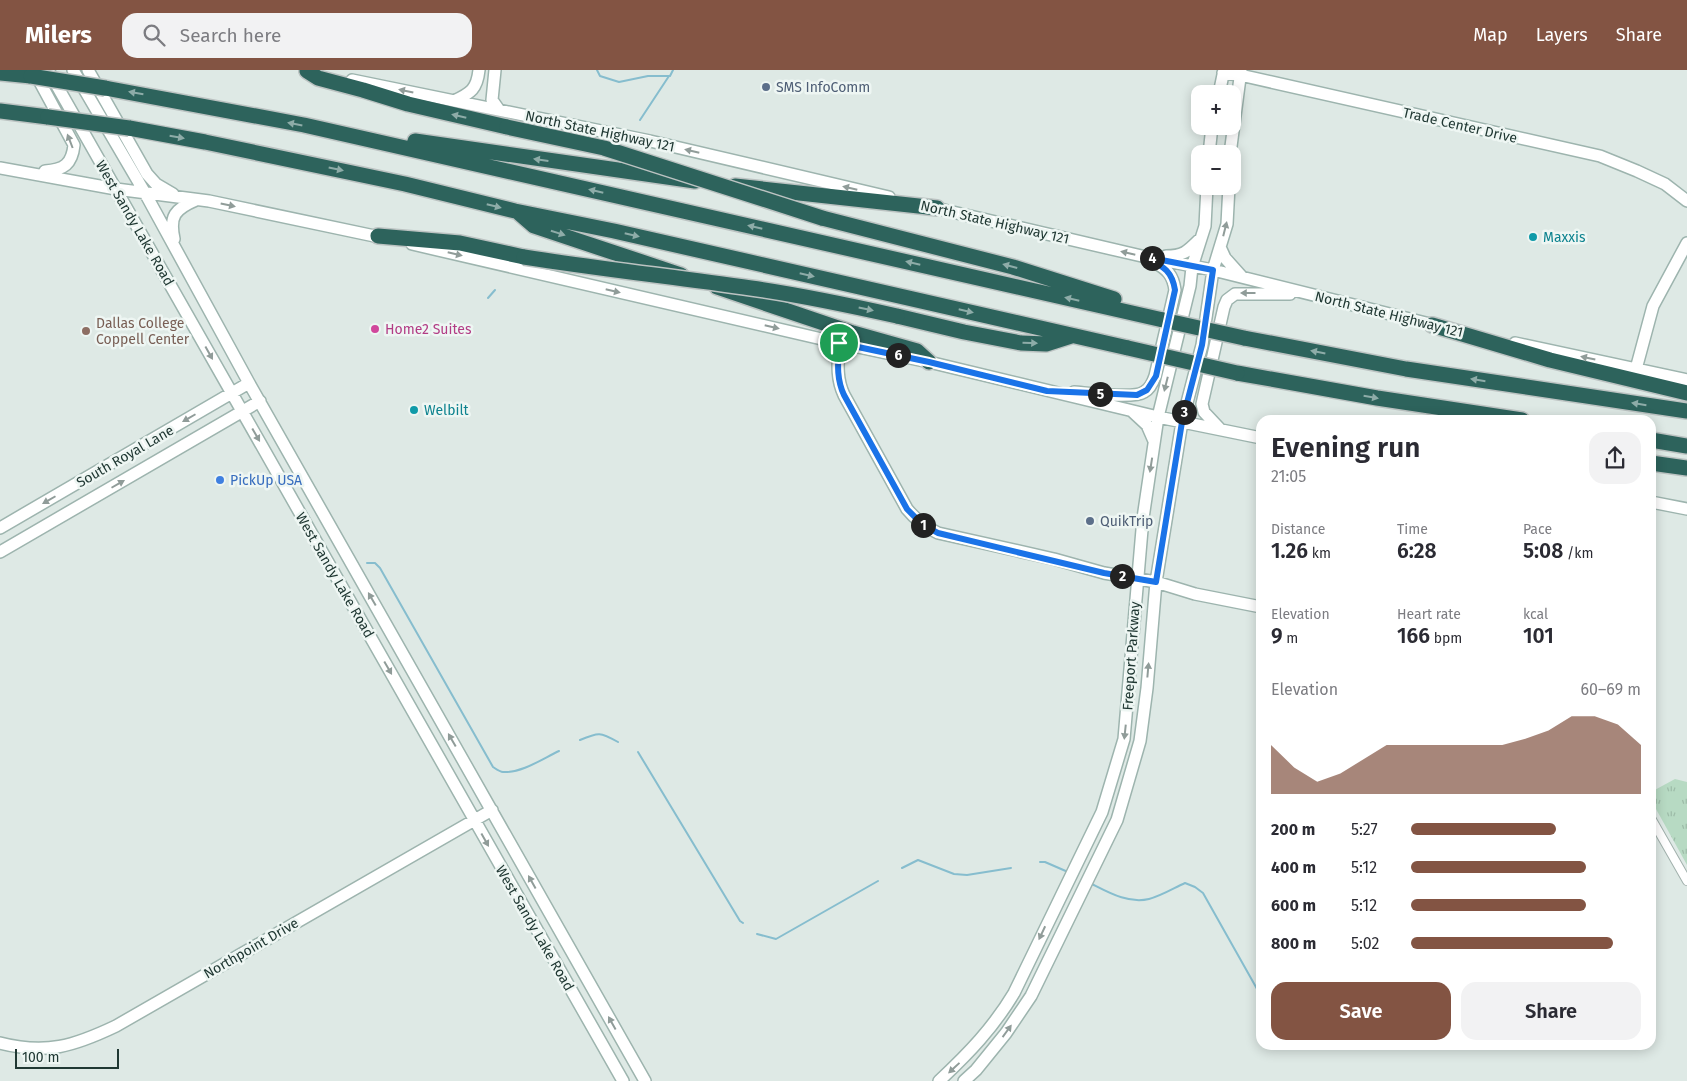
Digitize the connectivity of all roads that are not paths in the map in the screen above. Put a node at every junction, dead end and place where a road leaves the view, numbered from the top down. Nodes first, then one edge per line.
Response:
1 (48, 70) edge
2 (73, 70) edge
3 (88, 70) edge
4 (479, 70) edge
5 (495, 70) edge
6 (304, 71) edge
7 (1224, 71) edge
8 (29, 72) edge
9 (0, 73) edge
10 (1240, 73) edge
11 (1221, 85) edge
12 (454, 101) junction
13 (499, 110) junction
14 (0, 111) edge
15 (1231, 145) edge
16 (394, 146) junction
17 (0, 168) edge
18 (29, 172) junction
19 (116, 189) junction
20 (145, 193) junction
21 (1206, 195) edge
22 (1229, 195) edge
23 (178, 198) junction
24 (197, 200) junction
25 (1687, 201) edge
26 (937, 208) junction
27 (516, 211) junction
28 (378, 236) junction
29 (1201, 239) junction
30 (1687, 243) edge
31 (1220, 247) junction
32 (177, 250) junction
33 (1146, 257) junction
34 (1192, 267) junction
35 (1213, 270) junction
36 (1243, 278) junction
37 (1314, 295) junction
38 (1158, 318) junction
39 (1432, 325) junction
40 (1074, 335) junction
41 (839, 343) junction
42 (929, 362) junction
43 (1636, 369) junction
44 (1687, 380) edge
45 (249, 383) junction
46 (1047, 391) junction
47 (232, 393) junction
48 (1687, 393) edge
49 (260, 401) junction
50 (1132, 411) junction
51 (1687, 411) edge
52 (242, 412) junction
53 (1489, 415) edge
54 (1158, 417) junction
55 (1182, 422) junction
56 (1204, 426) junction
57 (1222, 430) junction
58 (1256, 437) edge
59 (1656, 441) edge
60 (1154, 443) junction
61 (1687, 446) edge
62 (1177, 450) junction
63 (1656, 464) edge
64 (1687, 468) edge
65 (1656, 501) edge
66 (1656, 502) edge
67 (1687, 504) edge
68 (1687, 509) edge
69 (0, 528) edge
70 (0, 552) edge
71 (347, 555) junction
72 (330, 565) junction
73 (1136, 579) junction
74 (1156, 582) junction
75 (1256, 606) edge
76 (492, 810) junction
77 (474, 820) junction
78 (1656, 827) edge
79 (1687, 881) edge
80 (0, 1042) edge
81 (623, 1042) junction
82 (608, 1054) junction
83 (623, 1081) edge
84 (645, 1081) edge
85 (939, 1081) edge
86 (964, 1081) edge

1 - 19 main road, West Sandy Lake Road
2 - 20 main road, West Sandy Lake Road
3 - 23 main road
4 - 12 main road
5 - 13 main road
12 -> 6 main road, North State Highway 121
38 -> 6 highway, bridge
7 - 10 main road, Trade Center Drive
7 - 11 main road
8 - 9 highway
16 -> 8 highway, bridge
18 -> 8 main road
10 - 15 main road
10 - 25 main road, Trade Center Drive
12 - 13 main road, North State Highway 121
26 -> 13 main road, North State Highway 121
14 -> 27 highway, bridge
26 -> 16 highway
38 -> 16 highway
17 - 18 main road
18 - 19 main road
19 - 20 main road
19 -> 47 main road, West Sandy Lake Road
20 - 23 main road
20 - 32 main road, West Sandy Lake Road
21 - 29 main road, Freeport Parkway
31 -> 22 main road, Freeport Parkway
23 - 24 main road
24 -> 28 main road
24 - 32 main road
33 -> 26 main road, North State Highway 121
27 -> 40 highway
27 -> 42 highway
28 -> 40 highway, bridge
28 -> 41 main road
29 - 33 main road
29 - 34 main road, Freeport Parkway
30 - 43 main road
31 - 35 main road, Freeport Parkway
31 - 36 main road
32 - 45 main road, West Sandy Lake Road
33 - 34 main road, North State Highway 121
33 - 46 main road
34 - 35 main road, North State Highway 121
34 -> 54 main road, Freeport Parkway
35 - 36 main road, North State Highway 121
35 - 55 main road, Freeport Parkway
36 - 37 main road, North State Highway 121
37 - 39 main road, North State Highway 121
37 -> 57 main road
51 -> 38 highway, bridge
43 -> 39 main road, North State Highway 121
39 - 48 highway
40 -> 53 highway, bridge
41 - 42 main road
41 - 73 main road
42 - 46 main road
43 - 44 main road, North State Highway 121
45 - 47 main road, South Royal Lane
45 - 49 main road, West Sandy Lake Road
46 - 50 main road
47 - 52 main road, West Sandy Lake Road
47 -> 69 main road, South Royal Lane
49 - 52 main road, South Royal Lane
49 - 71 main road, West Sandy Lake Road
50 - 54 main road
50 - 60 main road
70 -> 52 main road, South Royal Lane
52 -> 72 main road, West Sandy Lake Road
54 - 55 main road
54 - 60 main road, Freeport Parkway
55 - 56 main road
55 - 62 main road, Freeport Parkway
56 - 57 main road
56 - 62 main road
57 - 58 main road
59 - 61 highway
60 -> 73 main road, Freeport Parkway
62 - 74 main road, Freeport Parkway
63 - 64 highway
65 - 67 main road
66 - 68 main road
71 - 72 main road
76 -> 71 main road, West Sandy Lake Road
72 -> 77 main road, West Sandy Lake Road
73 - 74 main road
73 -> 85 main road, Freeport Parkway
74 - 75 main road
86 -> 74 main road, Freeport Parkway
76 - 77 main road, Northpoint Drive
81 -> 76 main road, West Sandy Lake Road
77 - 80 main road, Northpoint Drive
77 -> 82 main road, West Sandy Lake Road
78 - 79 street
81 - 82 main road
81 - 84 main road, West Sandy Lake Road
82 - 83 main road, West Sandy Lake Road

